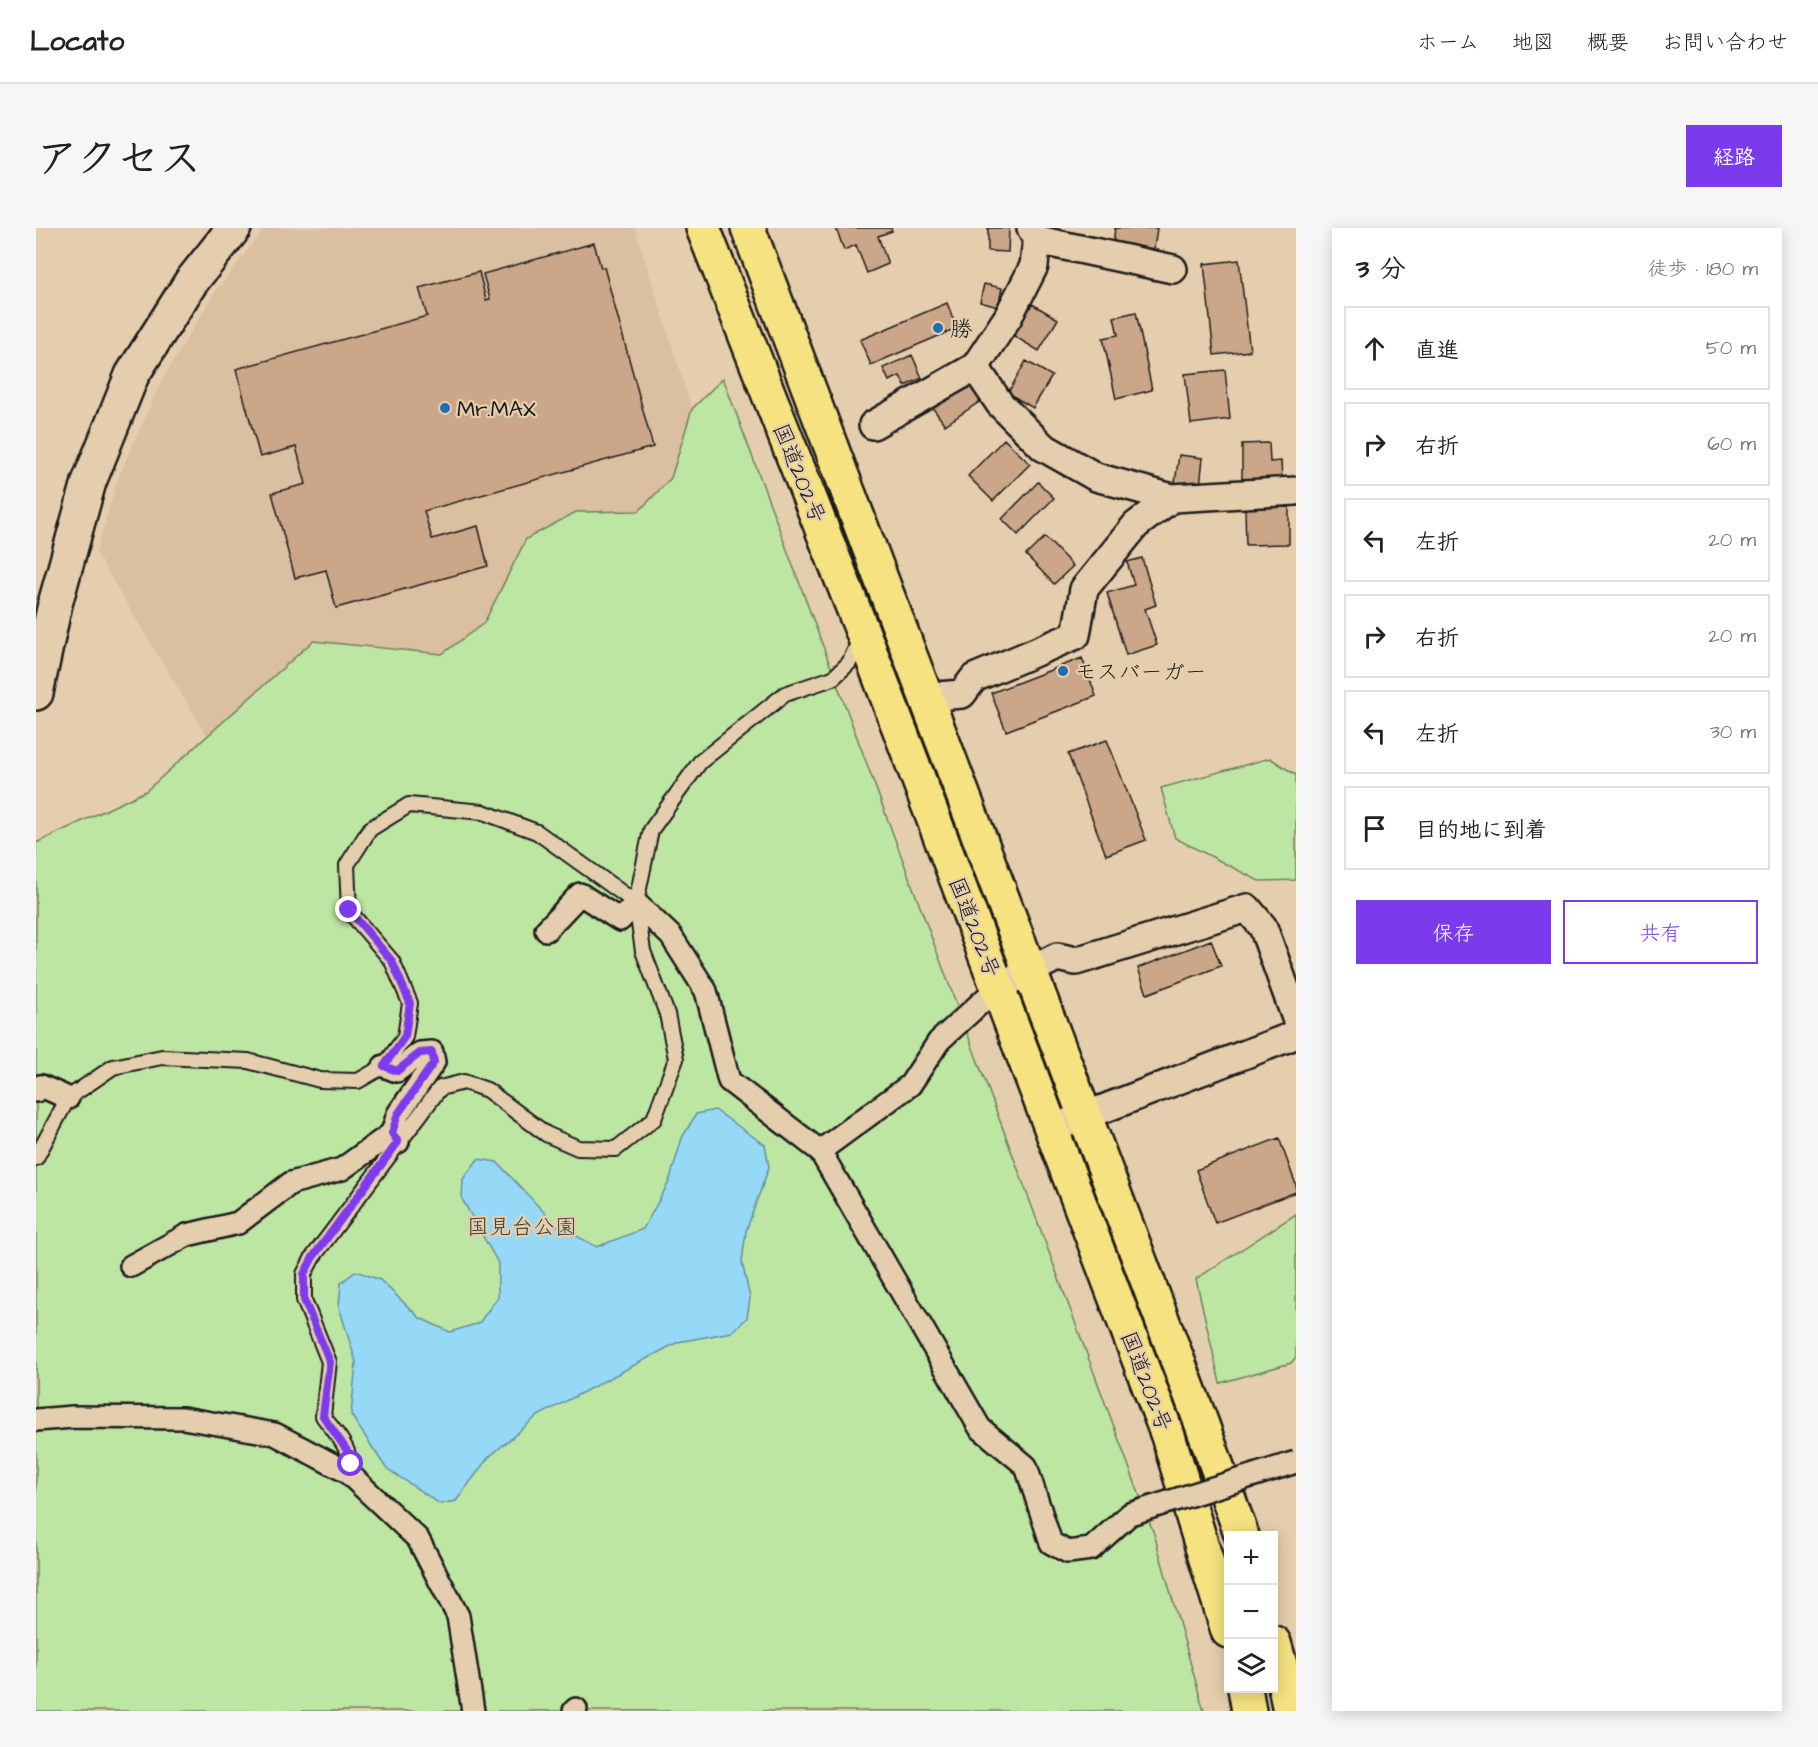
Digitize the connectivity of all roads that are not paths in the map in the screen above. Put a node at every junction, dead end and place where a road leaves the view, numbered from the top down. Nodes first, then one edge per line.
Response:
1 (234, 228) edge
2 (703, 228) edge
3 (748, 228) edge
4 (1034, 234) edge
5 (1173, 269) dead end
6 (975, 367) junction
7 (873, 425) dead end
8 (1296, 491) edge
9 (1172, 498) junction
10 (863, 633) junction
11 (36, 693) edge
12 (926, 697) junction
13 (636, 903) junction
14 (546, 930) dead end
15 (1030, 970) junction
16 (998, 987) junction
17 (1296, 1018) edge
18 (1296, 1031) edge
19 (384, 1066) junction
20 (36, 1091) edge
21 (68, 1098) junction
22 (1085, 1116) junction
23 (1051, 1129) junction
24 (395, 1138) junction
25 (820, 1151) junction
26 (36, 1158) edge
27 (131, 1266) dead end
28 (36, 1420) edge
29 (1296, 1462) edge
30 (347, 1472) junction
31 (1240, 1531) edge
32 (1224, 1618) edge
33 (1278, 1657) edge
34 (1246, 1693) edge
35 (473, 1711) edge
36 (1249, 1711) edge
37 (1290, 1711) edge

1 - 11 street
2 - 10 highway, 国道202号
3 - 12 highway, 国道202号
4 - 5 street
4 - 6 street
6 - 7 street
6 - 9 street
8 - 9 street
9 - 12 street
10 - 13 lane
10 - 16 highway, 国道202号
12 - 15 highway, 国道202号
13 - 14 street
13 - 19 lane
13 - 24 lane
13 - 25 street
15 - 16 street
15 - 17 street
15 - 22 highway, 国道202号
16 - 23 highway, 国道202号
16 - 25 street
18 - 22 street
19 - 21 lane
19 - 24 street
20 - 21 street
21 - 26 lane
22 - 23 street
22 - 31 highway, 国道202号
23 - 32 highway, 国道202号
24 - 27 street
24 - 30 lane
25 - 29 street, bridge
28 - 30 street
30 - 35 street
33 - 37 highway
34 - 36 highway

